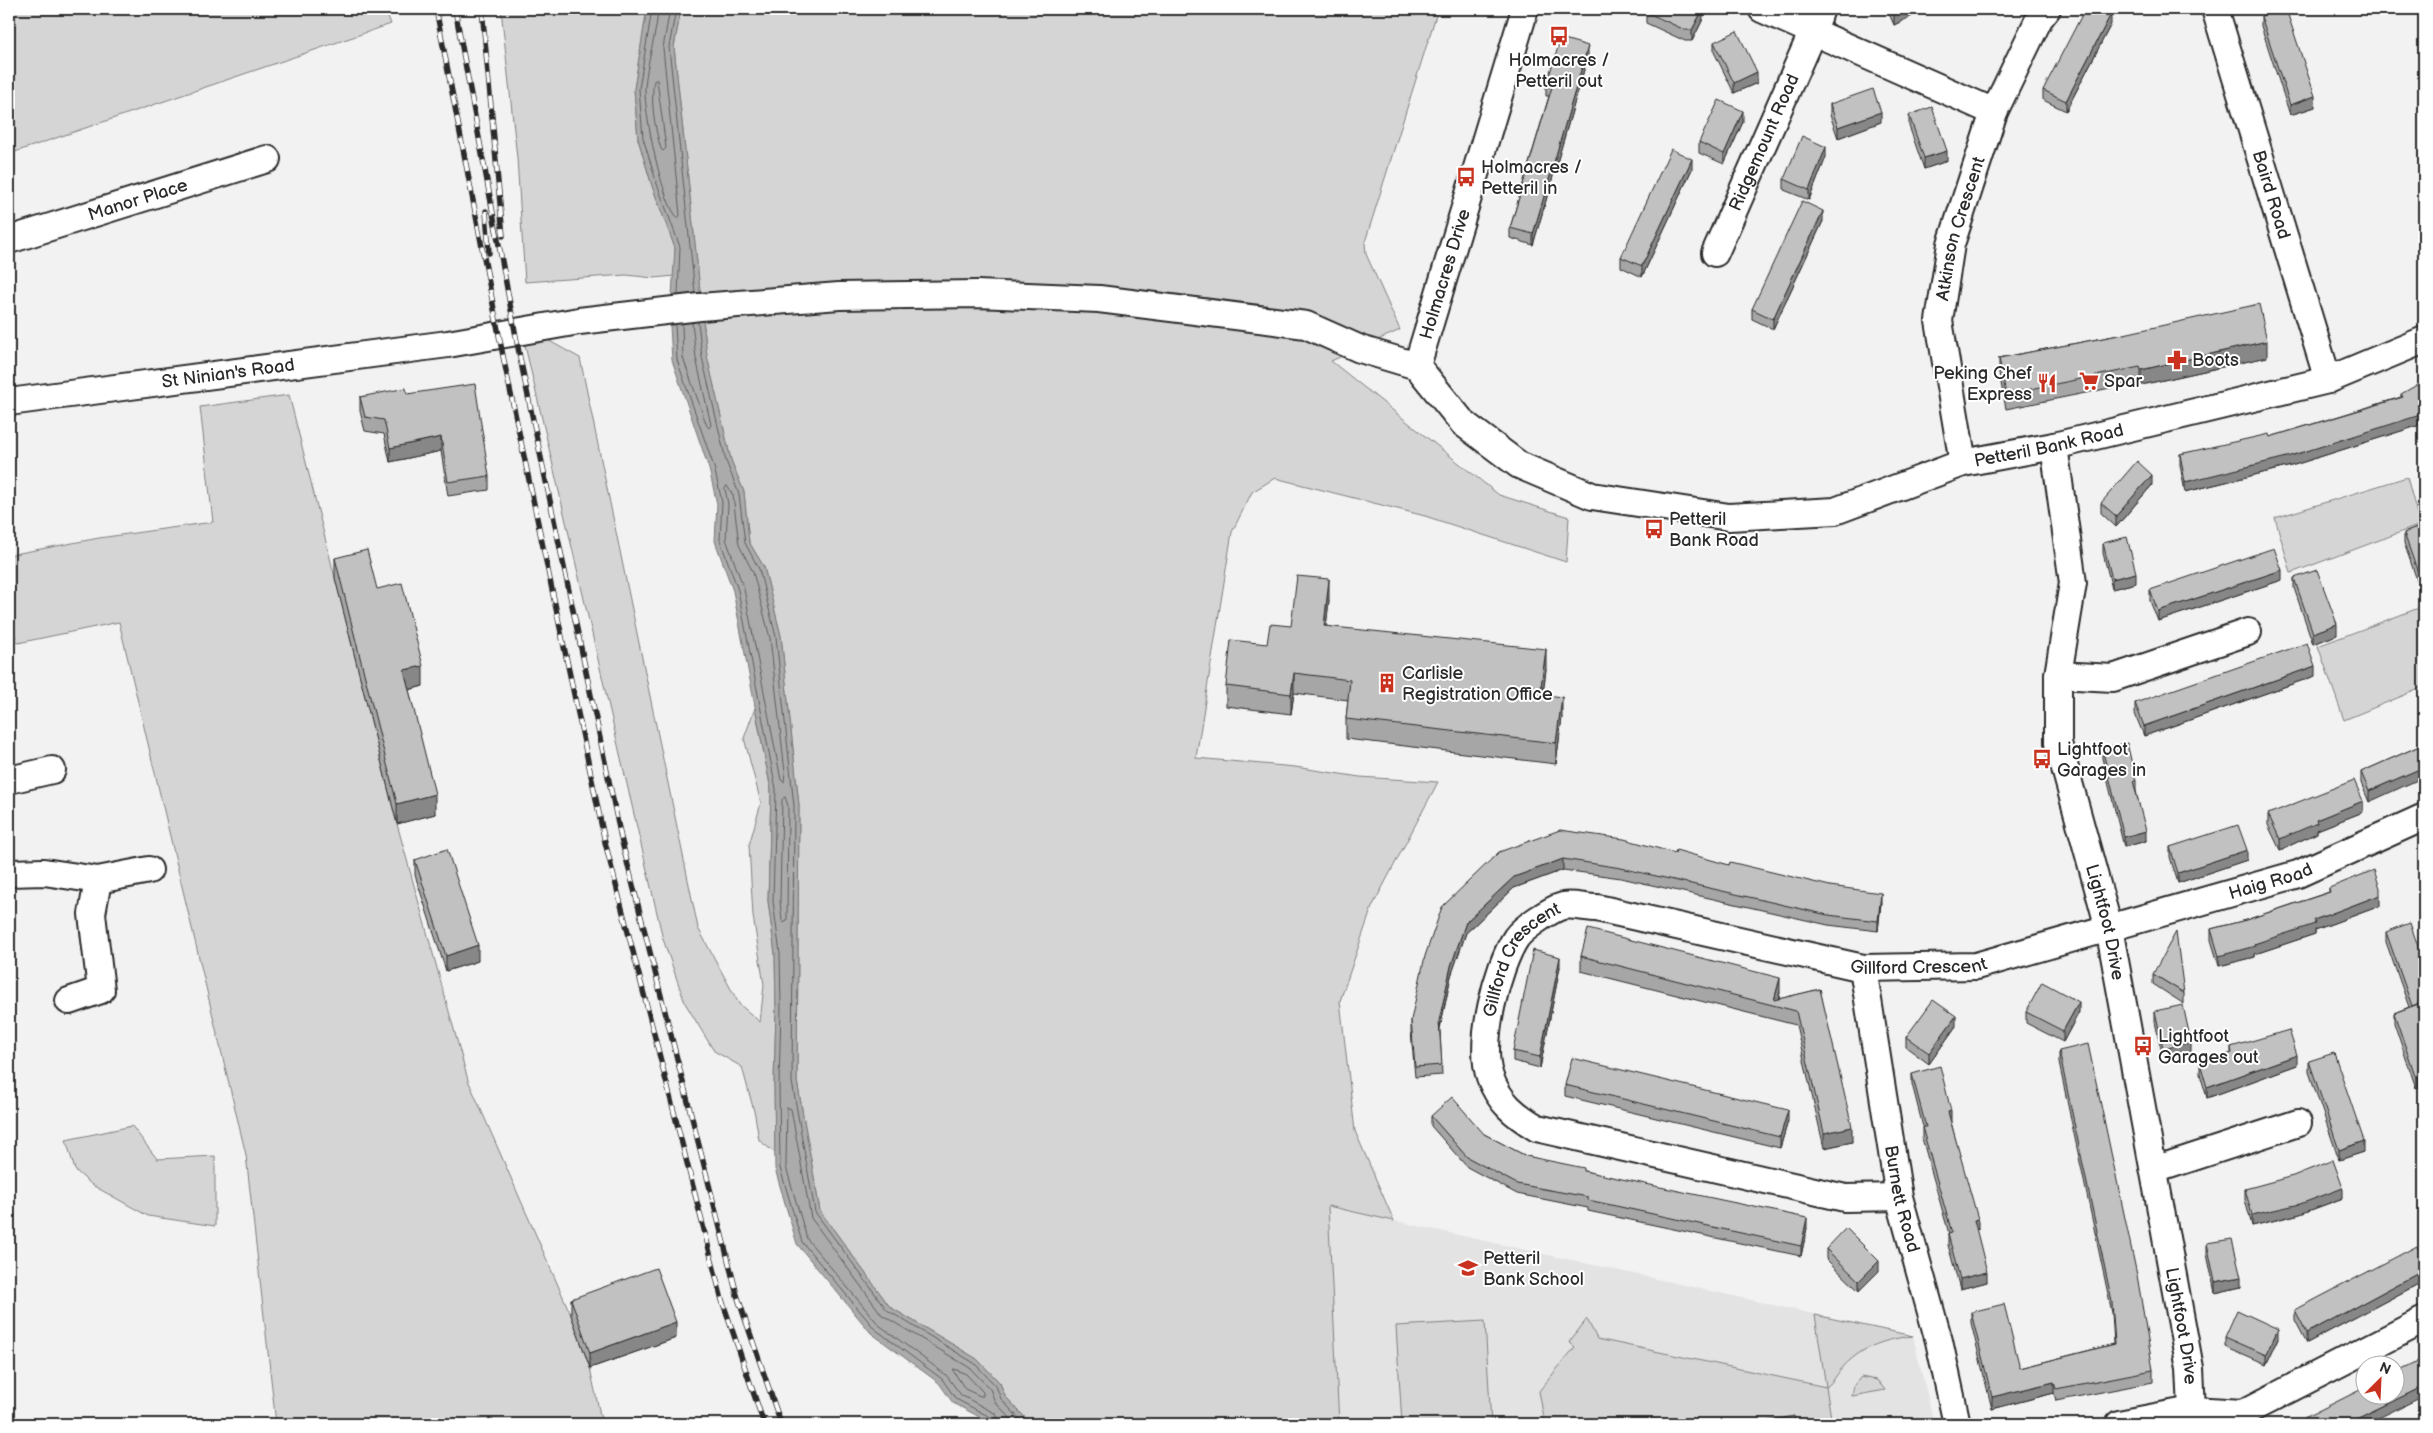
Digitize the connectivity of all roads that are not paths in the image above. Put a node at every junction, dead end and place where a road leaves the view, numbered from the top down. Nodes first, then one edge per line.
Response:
1 (1525, 9) edge
2 (1762, 9) edge
3 (2047, 9) edge
4 (2215, 9) edge
5 (1817, 20) edge
6 (1994, 112) junction
7 (267, 159) dead end
8 (9, 240) edge
9 (1715, 253) dead end
10 (2424, 340) edge
11 (1417, 366) junction
12 (2328, 380) junction
13 (9, 402) edge
14 (2054, 446) junction
15 (1964, 463) junction
16 (2248, 632) dead end
17 (2058, 675) junction
18 (52, 770) dead end
19 (9, 780) edge
20 (2424, 817) edge
21 (149, 870) dead end
22 (9, 872) edge
23 (98, 880) junction
24 (2109, 928) junction
25 (1863, 968) junction
26 (69, 1001) dead end
27 (2298, 1123) dead end
28 (2154, 1170) junction
29 (1900, 1197) junction
30 (2424, 1320) edge
31 (2194, 1417) edge
32 (1957, 1424) edge
33 (2119, 1424) edge

1 - 11 street, Holmacres Drive
2 - 5 street
3 - 6 street, Atkinson Crescent
4 - 12 street, Baird Road
5 - 6 street
5 - 9 street, Ridgemount Road
6 - 15 street, Atkinson Crescent
7 - 8 street, Manor Place
10 - 12 street, Petteril Bank Road
11 - 13 street, St Ninian's Road
11 - 15 street, Petteril Bank Road
12 - 14 street, Petteril Bank Road
14 - 15 street, Petteril Bank Road
14 - 17 street, Lightfoot Drive
16 - 17 street
17 - 24 street, Lightfoot Drive
18 - 19 street
20 - 24 street, Haig Road
21 - 23 street
22 - 23 street
23 - 26 street
24 - 25 street, Gillford Crescent
24 - 28 street, Lightfoot Drive
25 - 29 street, Burnett Road
25 - 29 street, Gillford Crescent
27 - 28 street
28 - 31 street, Lightfoot Drive
29 - 32 street, Burnett Road
30 - 31 street
31 - 33 street

